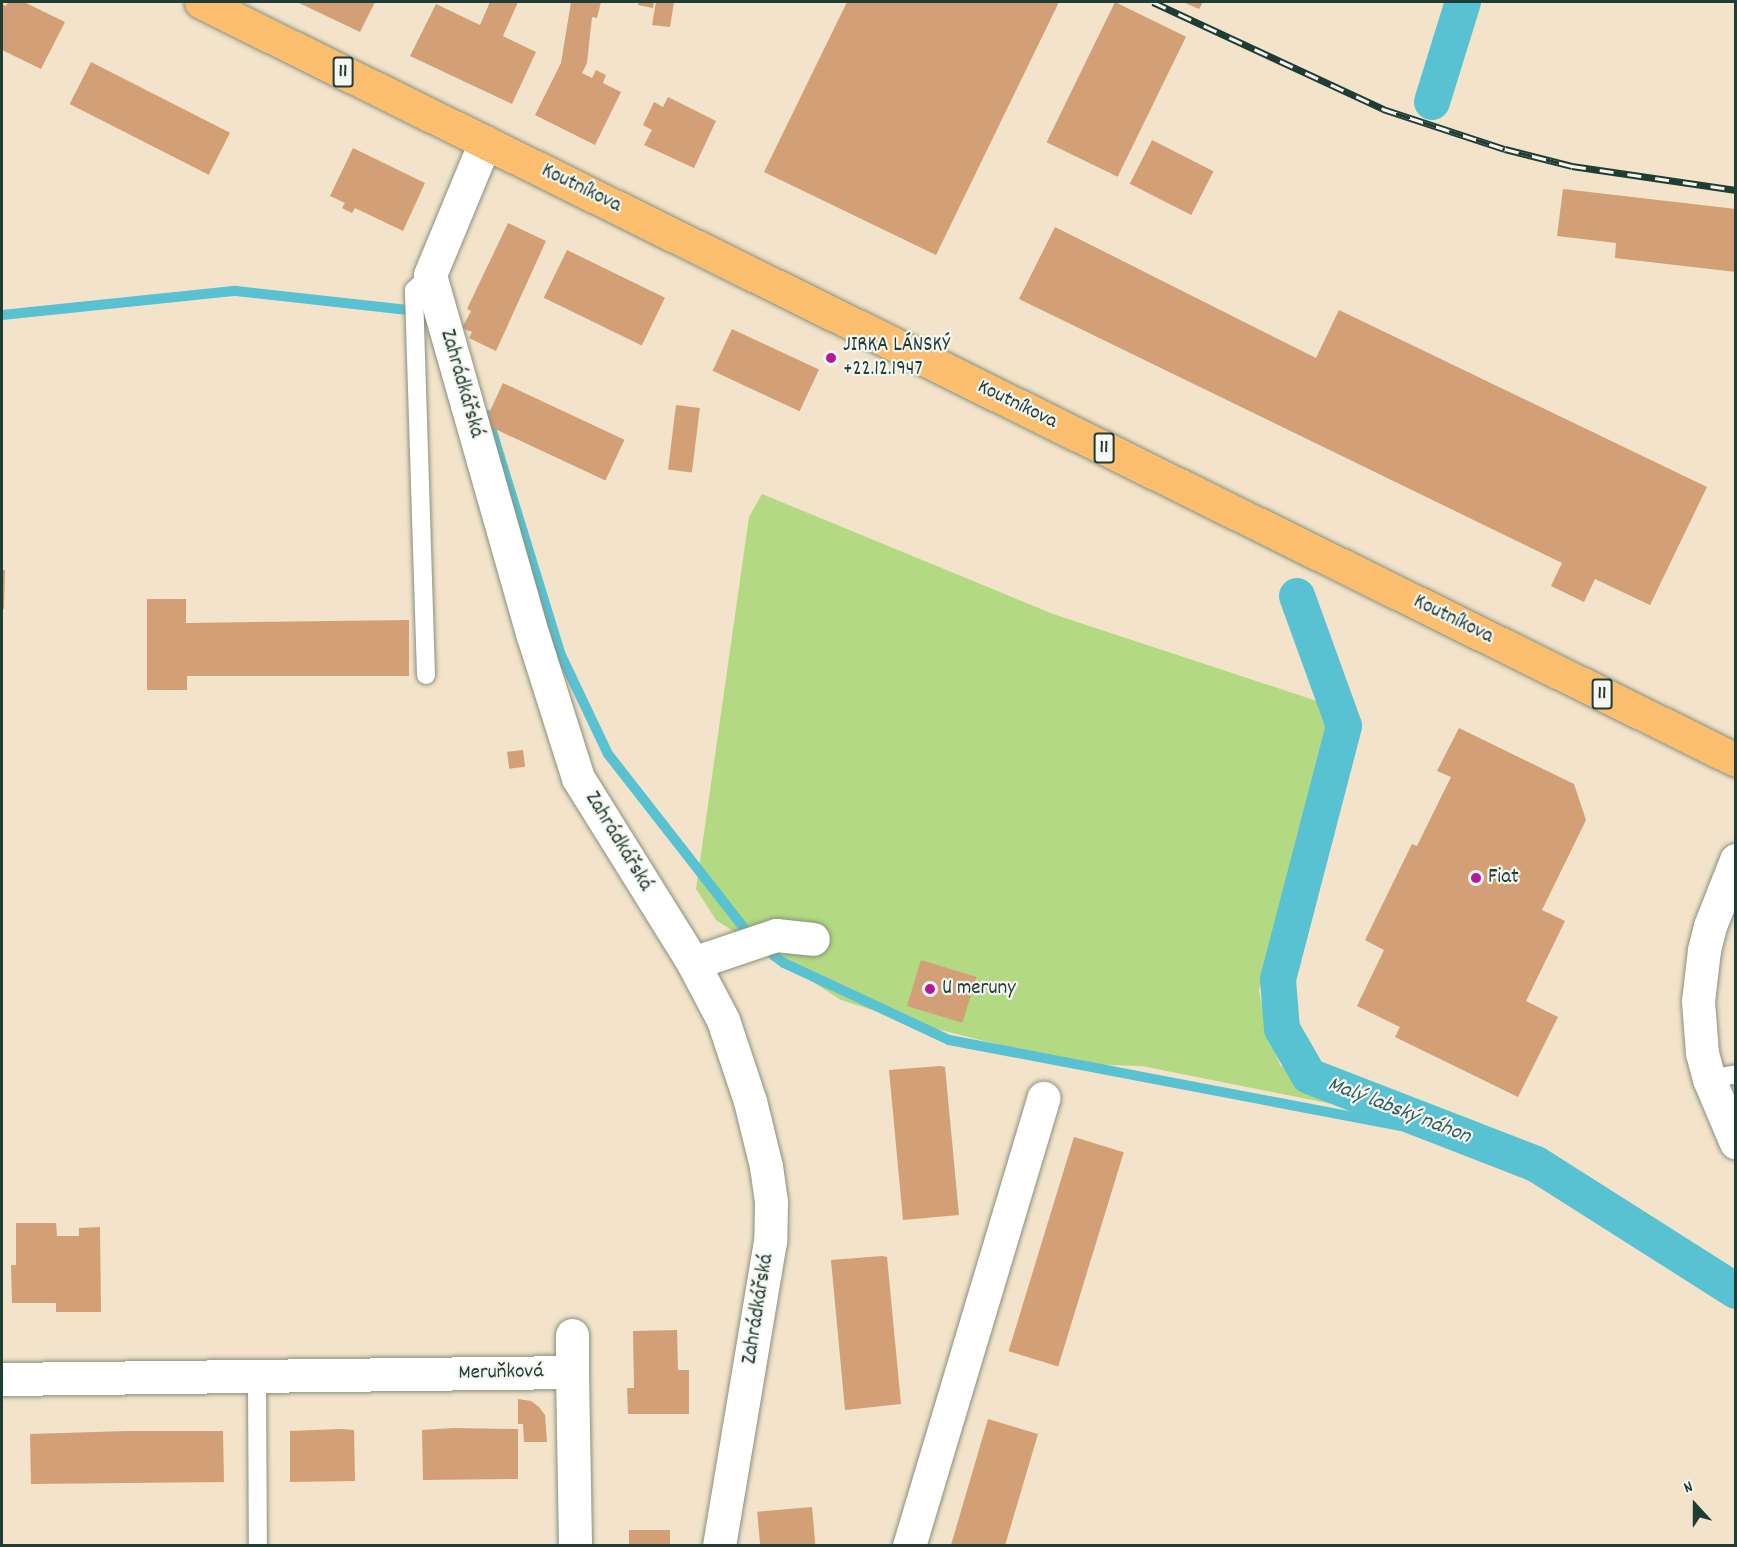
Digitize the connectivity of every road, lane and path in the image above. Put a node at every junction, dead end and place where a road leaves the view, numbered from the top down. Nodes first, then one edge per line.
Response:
1 (201, 2) edge
2 (485, 142) junction
3 (430, 275) junction
4 (426, 675) dead end
5 (1736, 760) edge
6 (1736, 860) edge
7 (813, 939) dead end
8 (693, 963) junction
9 (1722, 1076) edge
10 (1043, 1098) dead end
11 (1736, 1143) edge
12 (572, 1335) dead end
13 (572, 1372) junction
14 (257, 1378) junction
15 (2, 1379) edge
16 (258, 1545) edge
17 (575, 1545) edge
18 (719, 1545) edge
19 (909, 1545) edge

1 - 2 main road, Koutníkova / 11
2 - 3 street
2 - 5 main road, Koutníkova / 11
3 - 4 lane
3 - 8 street, Zahrádkářská
6 - 9 street
7 - 8 street
8 - 18 street, Zahrádkářská
9 - 11 street
10 - 19 street
12 - 13 street
13 - 14 street, Meruňková
13 - 17 street, Meruňková
14 - 15 street, Meruňková
14 - 16 lane

